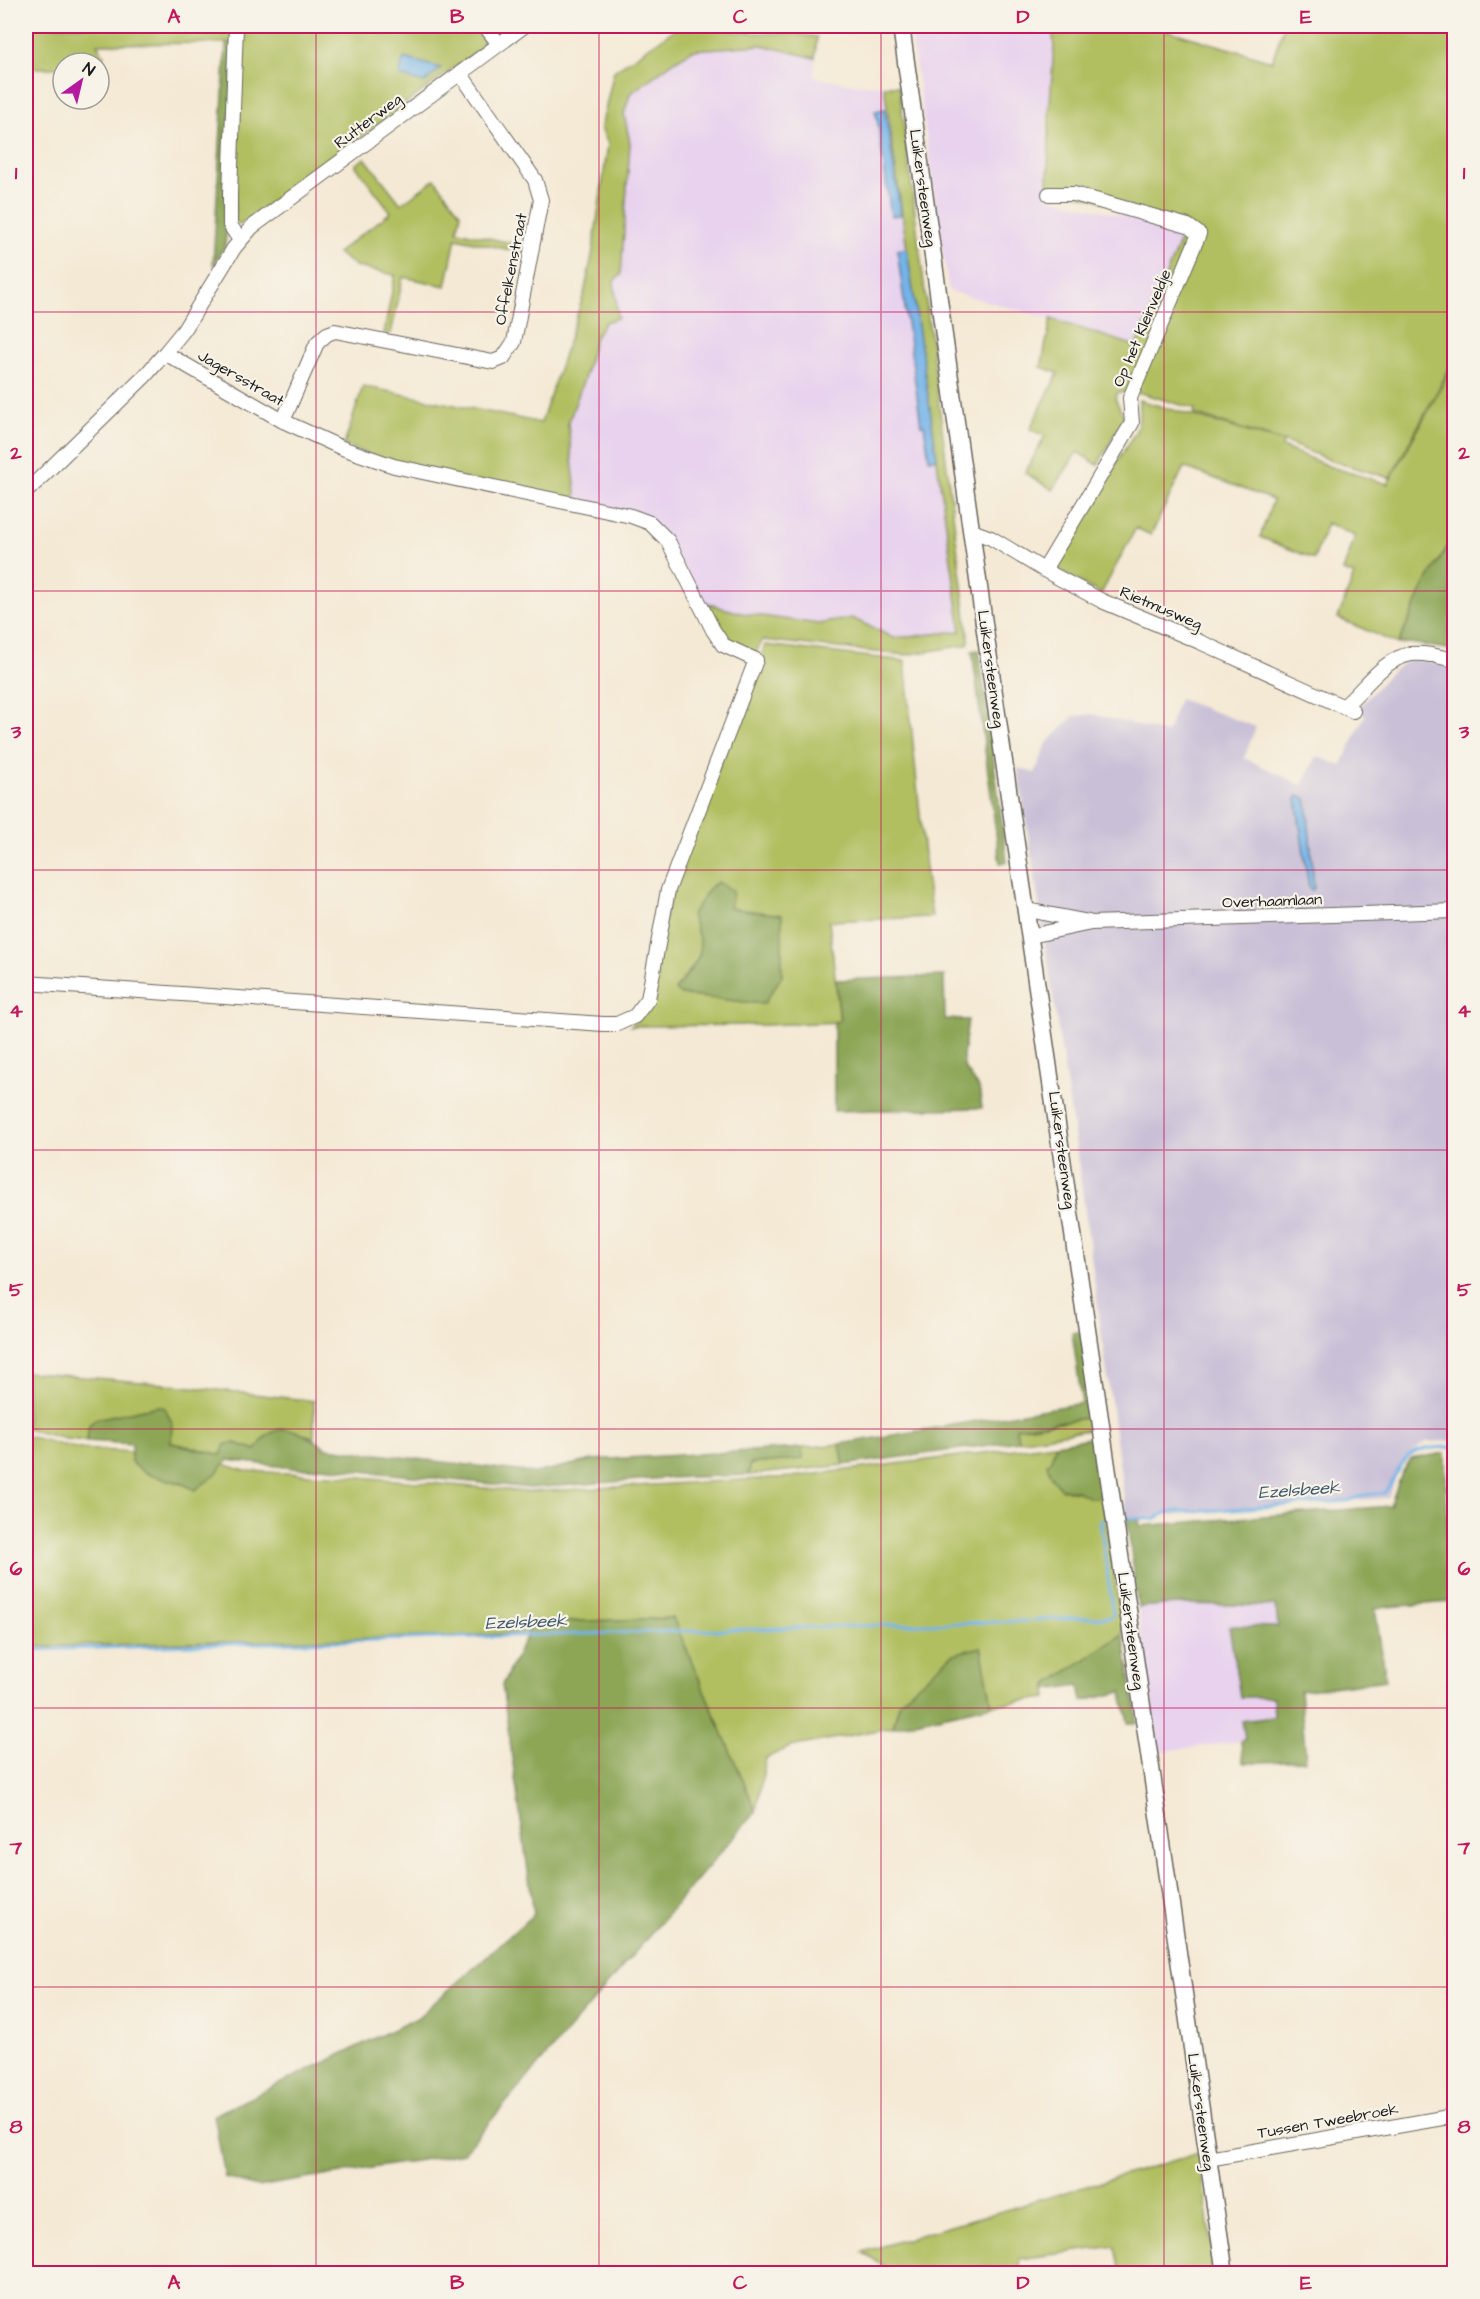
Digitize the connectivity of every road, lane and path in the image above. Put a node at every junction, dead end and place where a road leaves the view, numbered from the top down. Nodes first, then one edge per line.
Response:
1 (236, 26) edge
2 (485, 26) edge
3 (524, 26) edge
4 (901, 26) edge
5 (499, 44) junction
6 (460, 73) junction
7 (1049, 194) dead end
8 (240, 240) junction
9 (165, 353) junction
10 (283, 421) junction
11 (26, 492) edge
12 (972, 531) junction
13 (1044, 570) junction
14 (1455, 660) edge
15 (1027, 910) junction
16 (1455, 911) edge
17 (1091, 923) junction
18 (1030, 936) junction
19 (26, 983) edge
20 (1455, 2116) edge
21 (1208, 2159) junction
22 (1225, 2274) edge

1 - 8 street
2 - 5 street
3 - 5 street, Rutterweg
4 - 12 main road, Luikersteenweg
5 - 6 street, Rutterweg
6 - 8 street, Rutterweg
6 - 10 street, Offelkenstraat
7 - 13 street, Op het Kleinveldje
8 - 9 street, Rutterweg
9 - 10 street, Jagersstraat
9 - 11 street, Rutterweg
10 - 19 street, Jagersstraat
12 - 13 street, Rietmusweg
12 - 15 main road, Luikersteenweg
13 - 14 street, Rietmusweg
15 - 17 street, Overhaamlaan
15 - 18 main road, Luikersteenweg
16 - 17 street, Overhaamlaan
17 - 18 street, Overhaamlaan
18 - 21 main road, Luikersteenweg
20 - 21 street, Tussen Tweebroek
21 - 22 main road, Luikersteenweg

